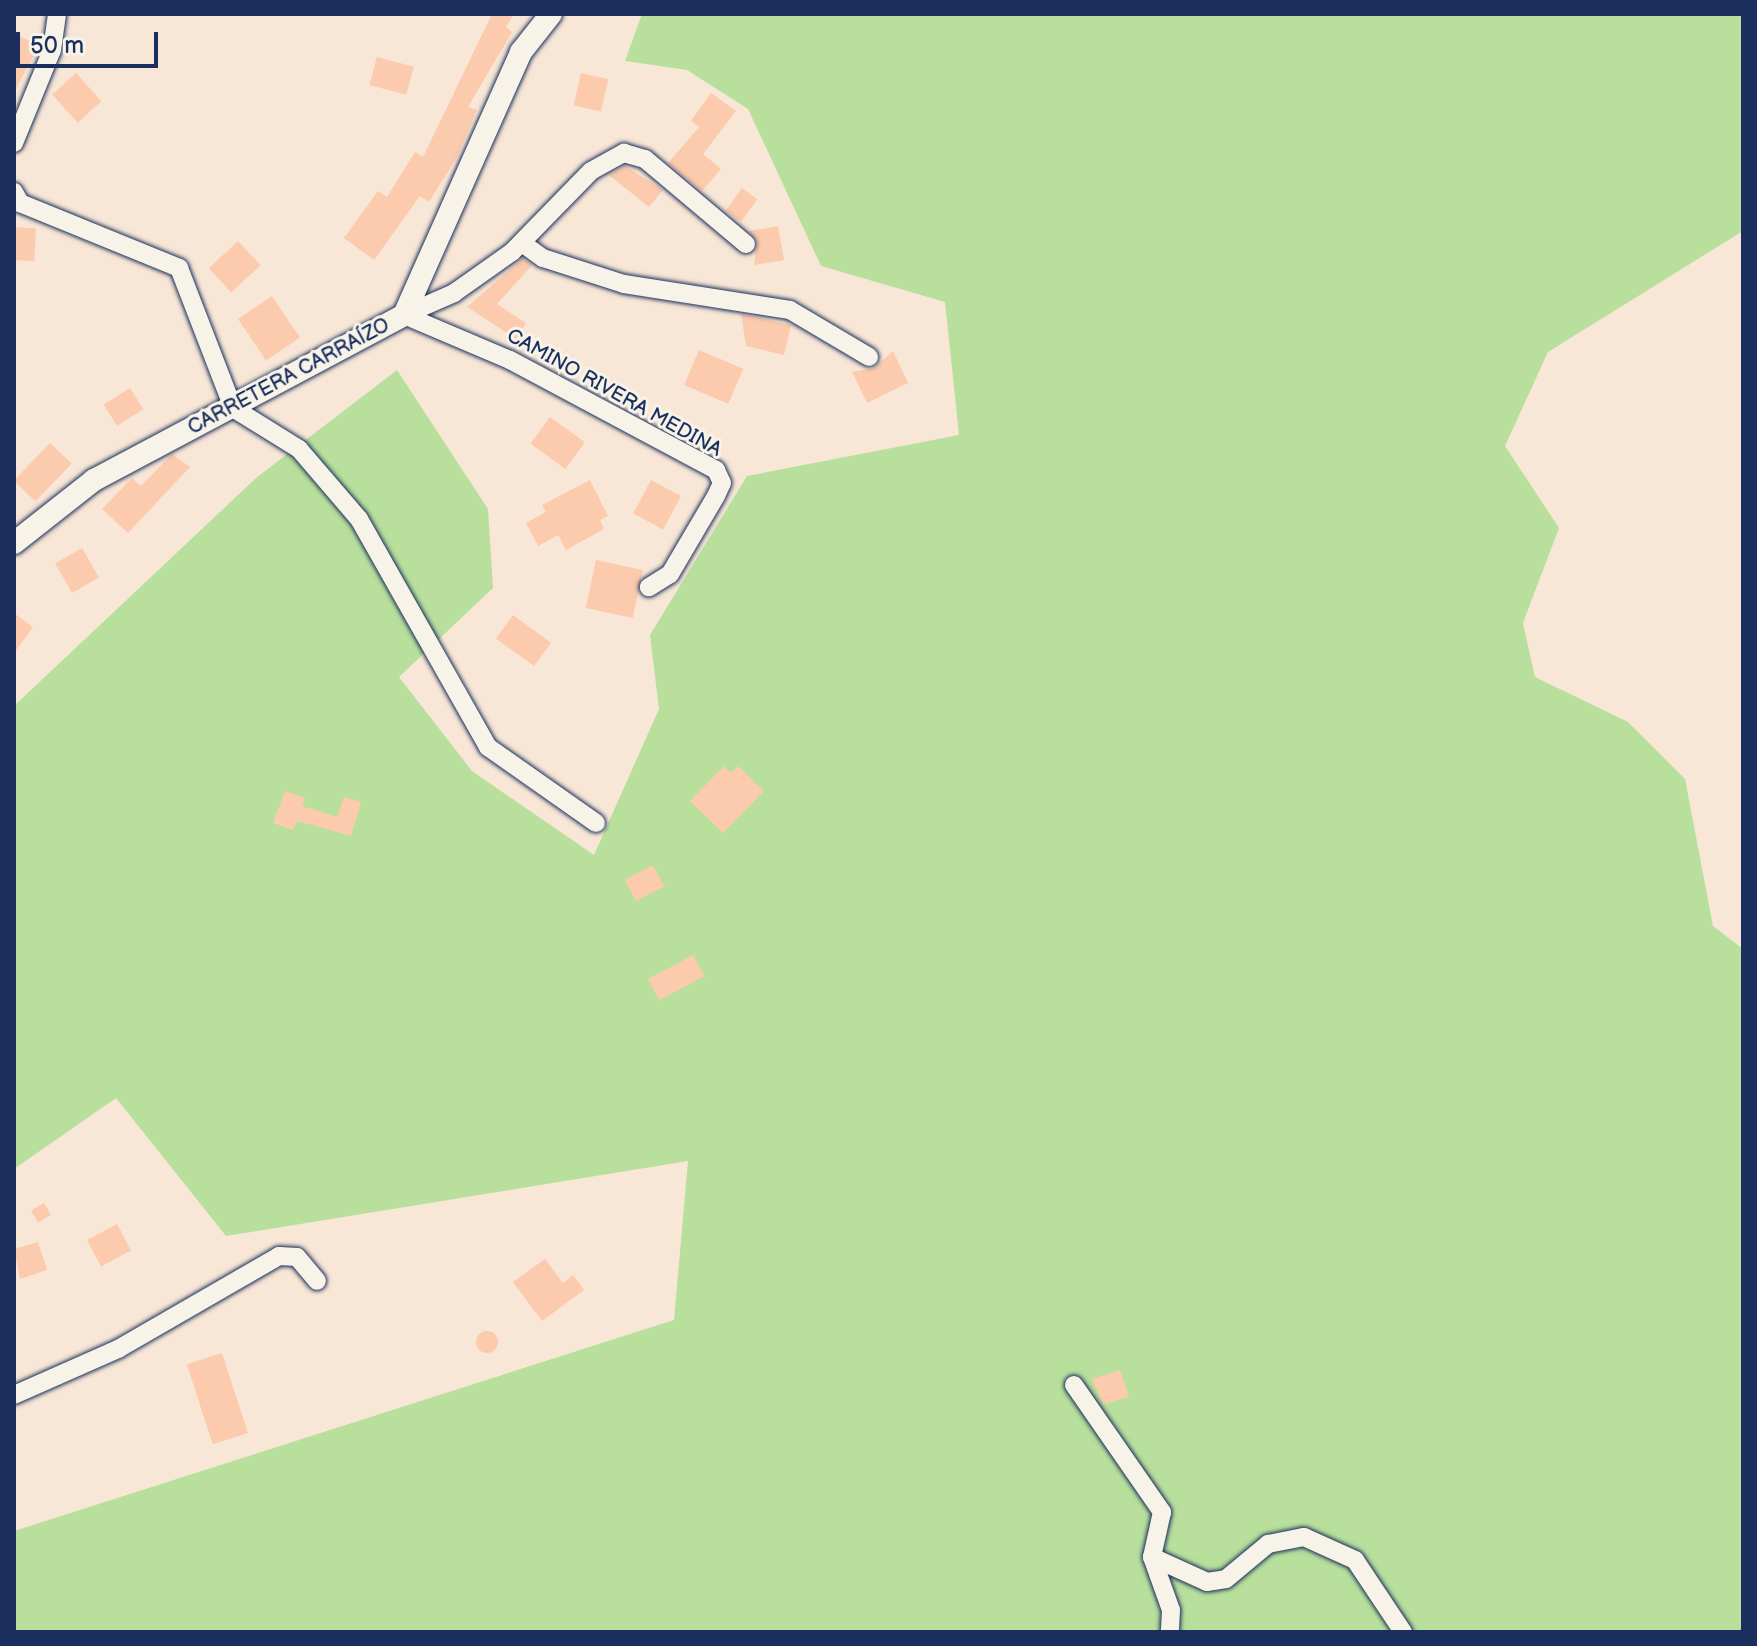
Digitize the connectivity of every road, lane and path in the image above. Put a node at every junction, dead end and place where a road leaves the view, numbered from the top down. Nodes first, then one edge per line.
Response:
1 (57, 14) edge
2 (551, 14) edge
3 (15, 136) edge
4 (14, 192) edge
5 (522, 243) junction
6 (746, 244) dead end
7 (404, 315) junction
8 (869, 357) dead end
9 (233, 408) junction
10 (14, 543) edge
11 (649, 587) dead end
12 (596, 823) dead end
13 (317, 1281) dead end
14 (1074, 1385) dead end
15 (14, 1395) edge
16 (1152, 1557) junction
17 (1170, 1632) edge
18 (1403, 1632) edge

1 - 3 street
2 - 7 street, CARRETERA CARRAÍZO
4 - 9 street
5 - 6 street
5 - 7 street
5 - 8 street
7 - 9 street, CARRETERA CARRAÍZO
7 - 11 street, CAMINO RIVERA MEDINA
9 - 10 street, CARRETERA CARRAÍZO
9 - 12 street
13 - 15 street
14 - 16 street
16 - 17 street
16 - 18 street

